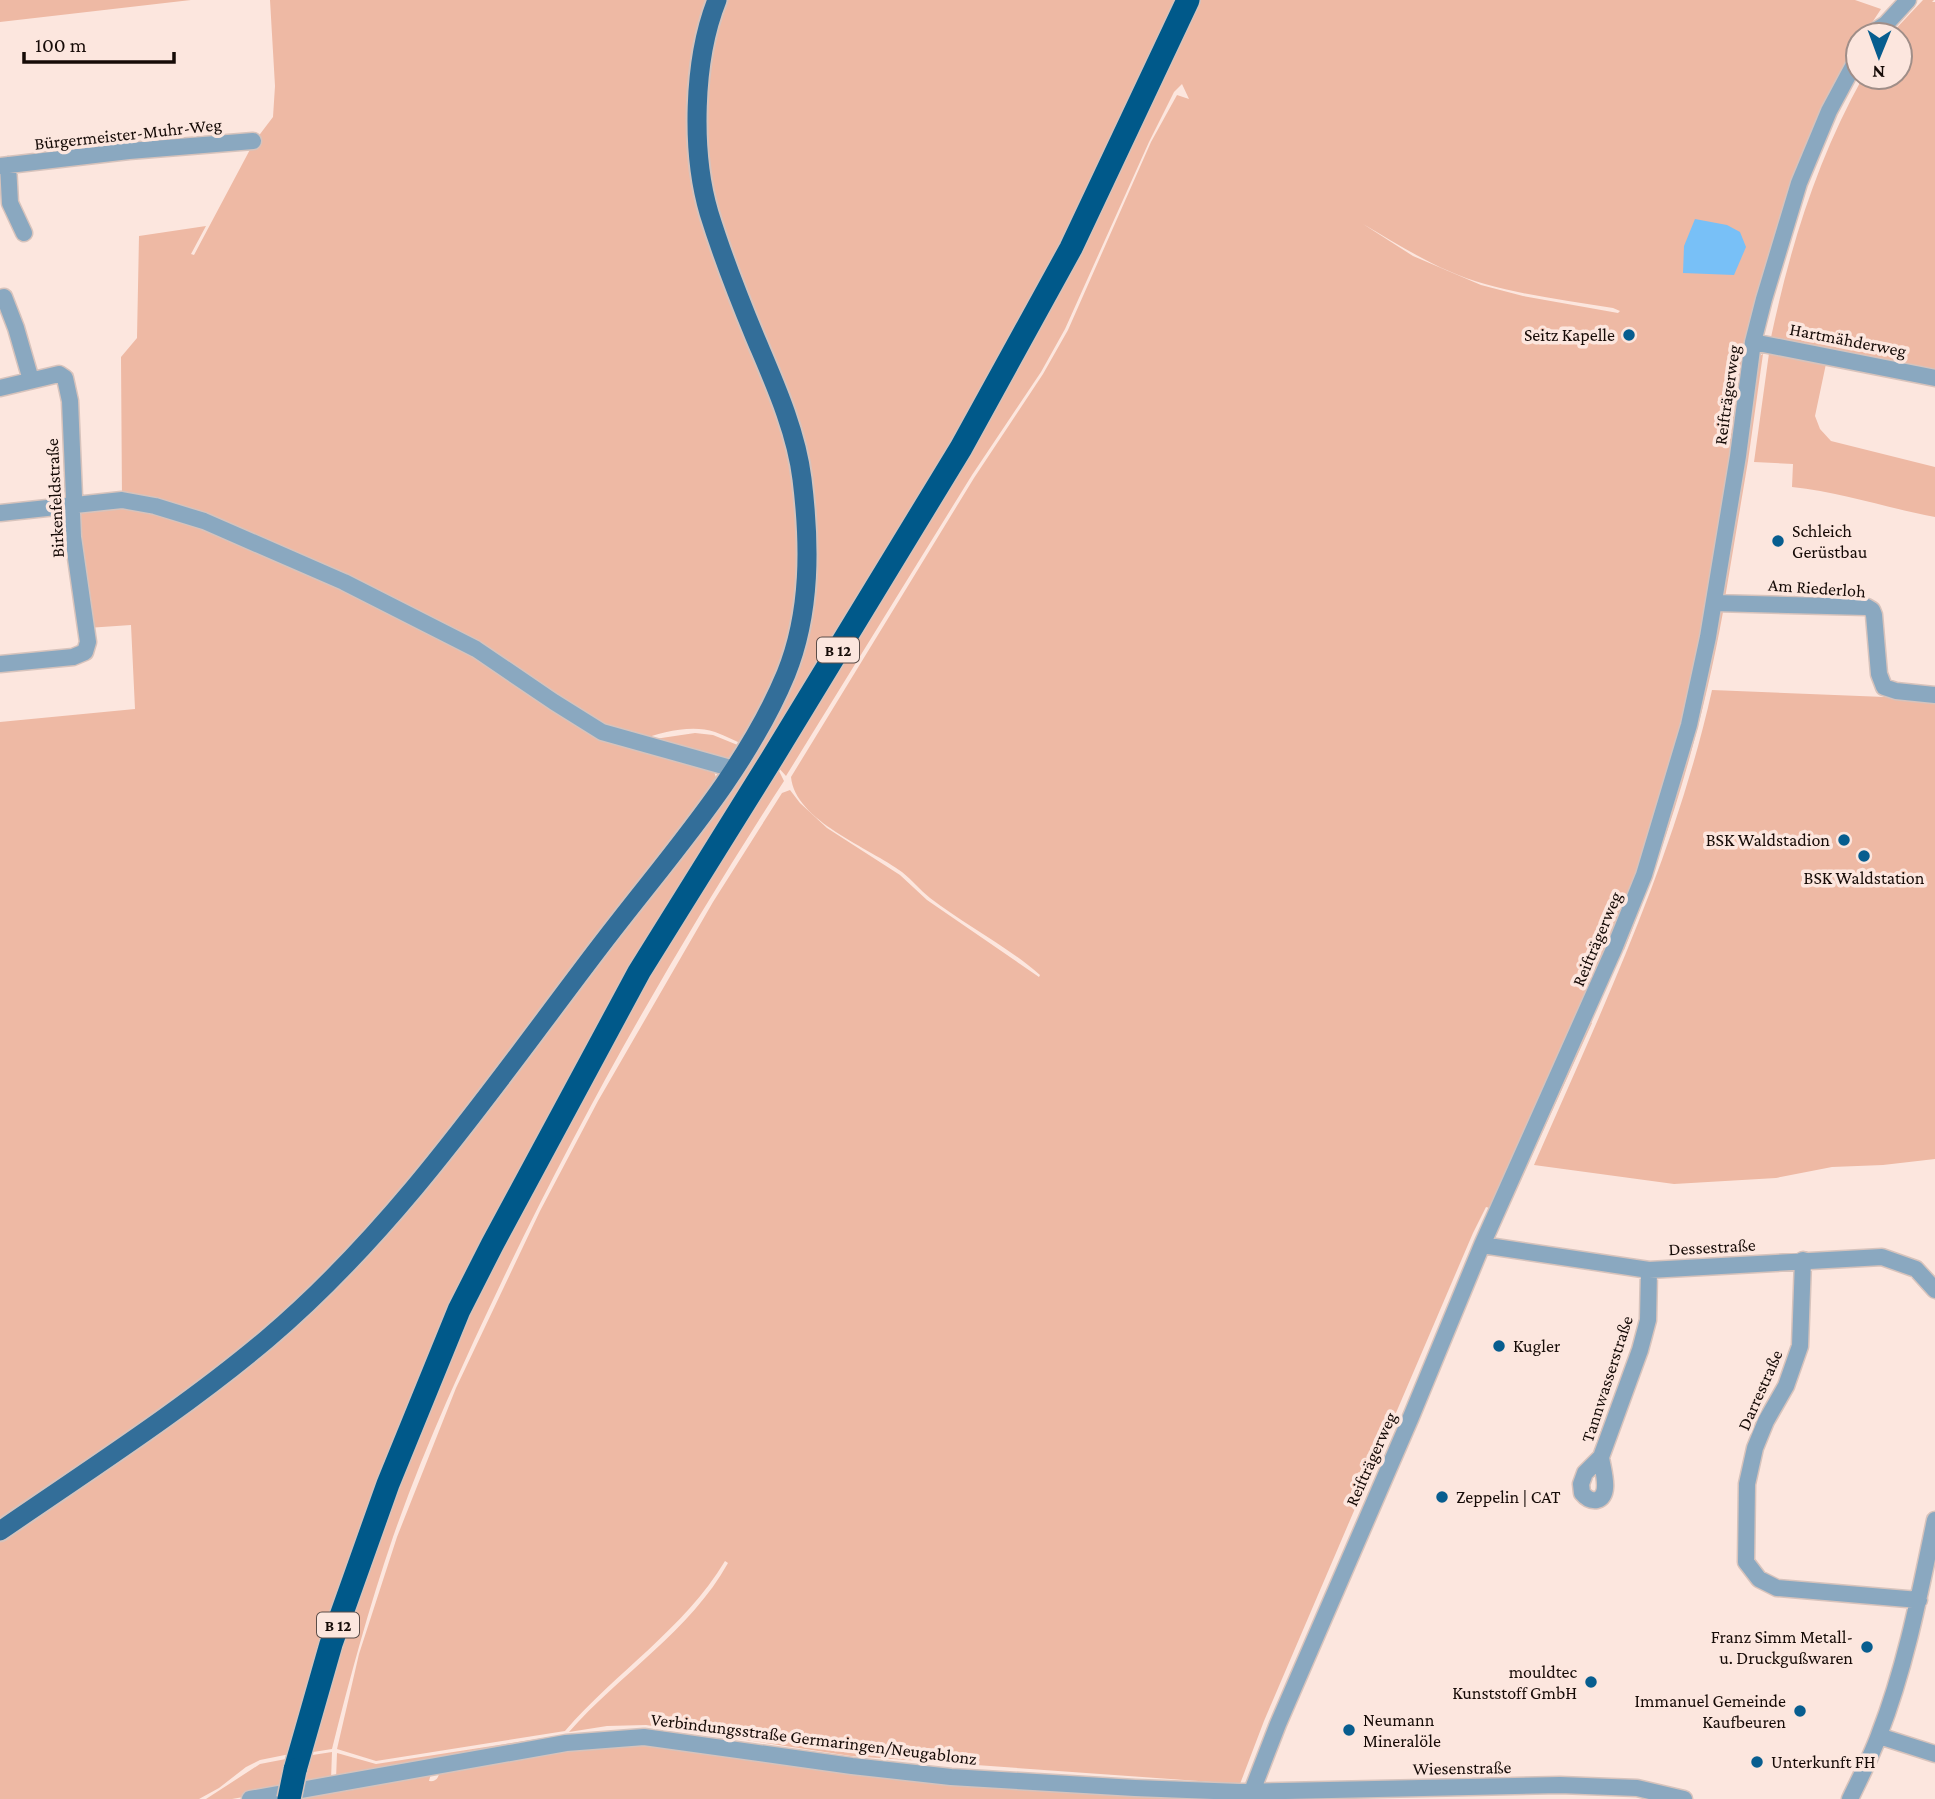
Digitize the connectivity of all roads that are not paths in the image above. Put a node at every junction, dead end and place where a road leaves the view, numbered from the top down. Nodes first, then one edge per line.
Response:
1 (717, 0) edge
2 (1188, 0) edge
3 (1895, 0) edge
4 (1908, 0) edge
5 (1878, 21) edge
6 (1888, 21) edge
7 (1844, 83) edge
8 (253, 141) dead end
9 (4, 166) edge
10 (24, 233) dead end
11 (2, 297) edge
12 (1754, 342) junction
13 (1935, 378) edge
14 (31, 380) junction
15 (0, 387) edge
16 (72, 504) junction
17 (0, 513) edge
18 (1714, 603) junction
19 (0, 664) edge
20 (1935, 695) edge
21 (734, 769) junction
22 (1482, 1245) junction
23 (1802, 1260) junction
24 (1649, 1270) junction
25 (1935, 1290) edge
26 (1601, 1457) dead end
27 (1935, 1521) edge
28 (0, 1531) edge
29 (1919, 1600) junction
30 (1879, 1736) junction
31 (1935, 1754) edge
32 (1247, 1794) edge
33 (1637, 1794) edge
34 (250, 1799) edge
35 (289, 1799) edge
36 (1684, 1799) edge
37 (1850, 1799) edge

1 - 21 main road
2 - 35 highway, B 12, bridge
3 - 5 street
4 - 6 street
7 - 12 street, Reifträgerweg
8 - 9 street, Bürgermeister-Muhr-Weg
9 - 10 street, Bürgermeister-Muhr-Weg
11 - 14 street
12 - 13 street, Hartmähderweg
12 - 18 street, Reifträgerweg
14 - 15 street
14 - 16 street, Birkenfeldstraße
16 - 17 street
16 - 19 street, Birkenfeldstraße
16 - 21 street
18 - 20 street, Am Riederloh
18 - 22 street, Reifträgerweg
21 - 28 main road
22 - 24 street, Dessestraße
22 - 32 street, Reifträgerweg
23 - 24 street, Dessestraße
23 - 25 street, Dessestraße
23 - 29 street, Darrestraße
24 - 26 street, Tannwasserstraße
27 - 29 street
29 - 30 street
30 - 31 street
30 - 37 street
32 - 33 street, Wiesenstraße
32 - 34 street, Verbindungsstraße Germaringen/Neugablonz
33 - 36 street, Wiesenstraße

